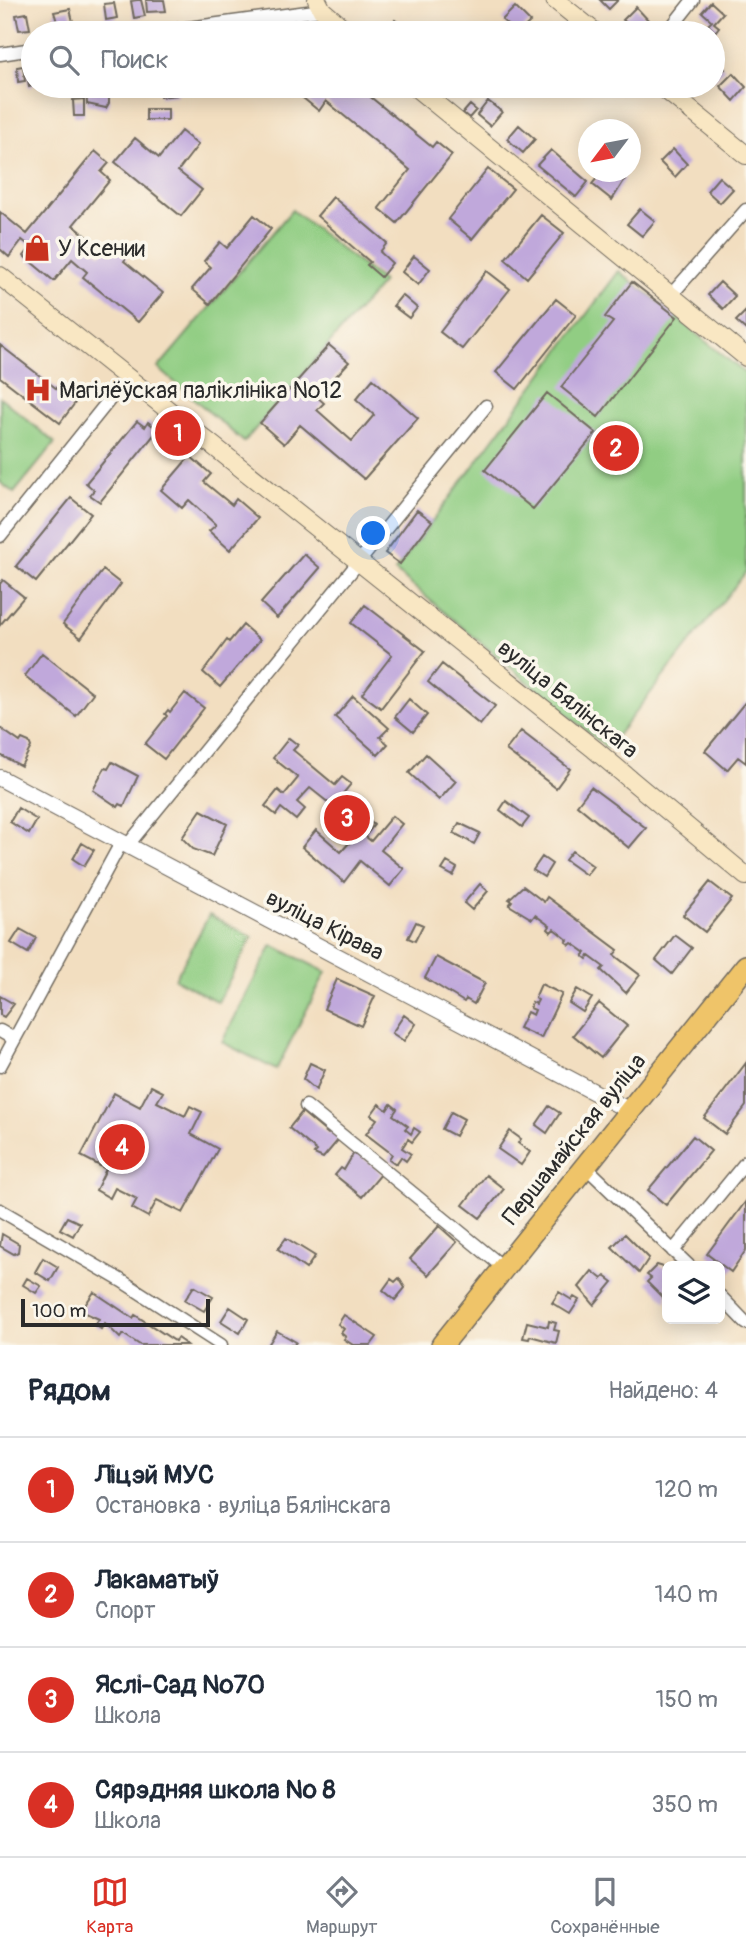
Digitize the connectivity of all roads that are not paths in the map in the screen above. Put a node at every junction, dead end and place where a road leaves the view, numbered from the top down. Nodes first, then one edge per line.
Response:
1 (555, 0) edge
2 (693, 0) edge
3 (320, 5) edge
4 (223, 21) edge
5 (337, 21) edge
6 (581, 21) edge
7 (676, 21) edge
8 (21, 51) edge
9 (0, 54) edge
10 (429, 98) edge
11 (676, 98) edge
12 (746, 155) edge
13 (746, 210) edge
14 (0, 276) edge
15 (671, 295) junction
16 (746, 357) edge
17 (126, 379) junction
18 (486, 406) dead end
19 (0, 536) edge
20 (357, 562) junction
21 (0, 778) edge
22 (124, 845) junction
23 (746, 876) edge
24 (746, 966) edge
25 (0, 1031) edge
26 (14, 1039) junction
27 (0, 1066) edge
28 (306, 1106) dead end
29 (630, 1111) junction
30 (746, 1161) edge
31 (586, 1167) junction
32 (0, 1210) edge
33 (673, 1251) junction
34 (684, 1261) edge
35 (504, 1269) junction
36 (725, 1301) edge
37 (746, 1323) edge
38 (221, 1345) edge
39 (442, 1345) edge

1 - 6 main road
2 - 7 street
3 - 4 street
3 - 5 main road
8 - 9 street
10 - 15 main road
11 - 12 main road
13 - 15 street
14 - 17 main road, вуліца Бялінскага
15 - 16 main road
17 - 19 street
17 - 20 main road, вуліца Бялінскага
18 - 20 street
20 - 22 street
20 - 23 main road, вуліца Бялінскага
21 - 22 street, вуліца Кірава
22 - 26 street
22 - 29 street, вуліца Кірава
24 - 29 main road, Першамайская вуліца
25 - 26 street
26 - 27 street
28 - 35 street
29 - 31 main road, Першамайская вуліца
30 - 33 street
31 - 33 street
31 - 35 main road, Першамайская вуліца
32 - 38 street
33 - 34 street
35 - 39 main road, Першамайская вуліца
36 - 37 street

